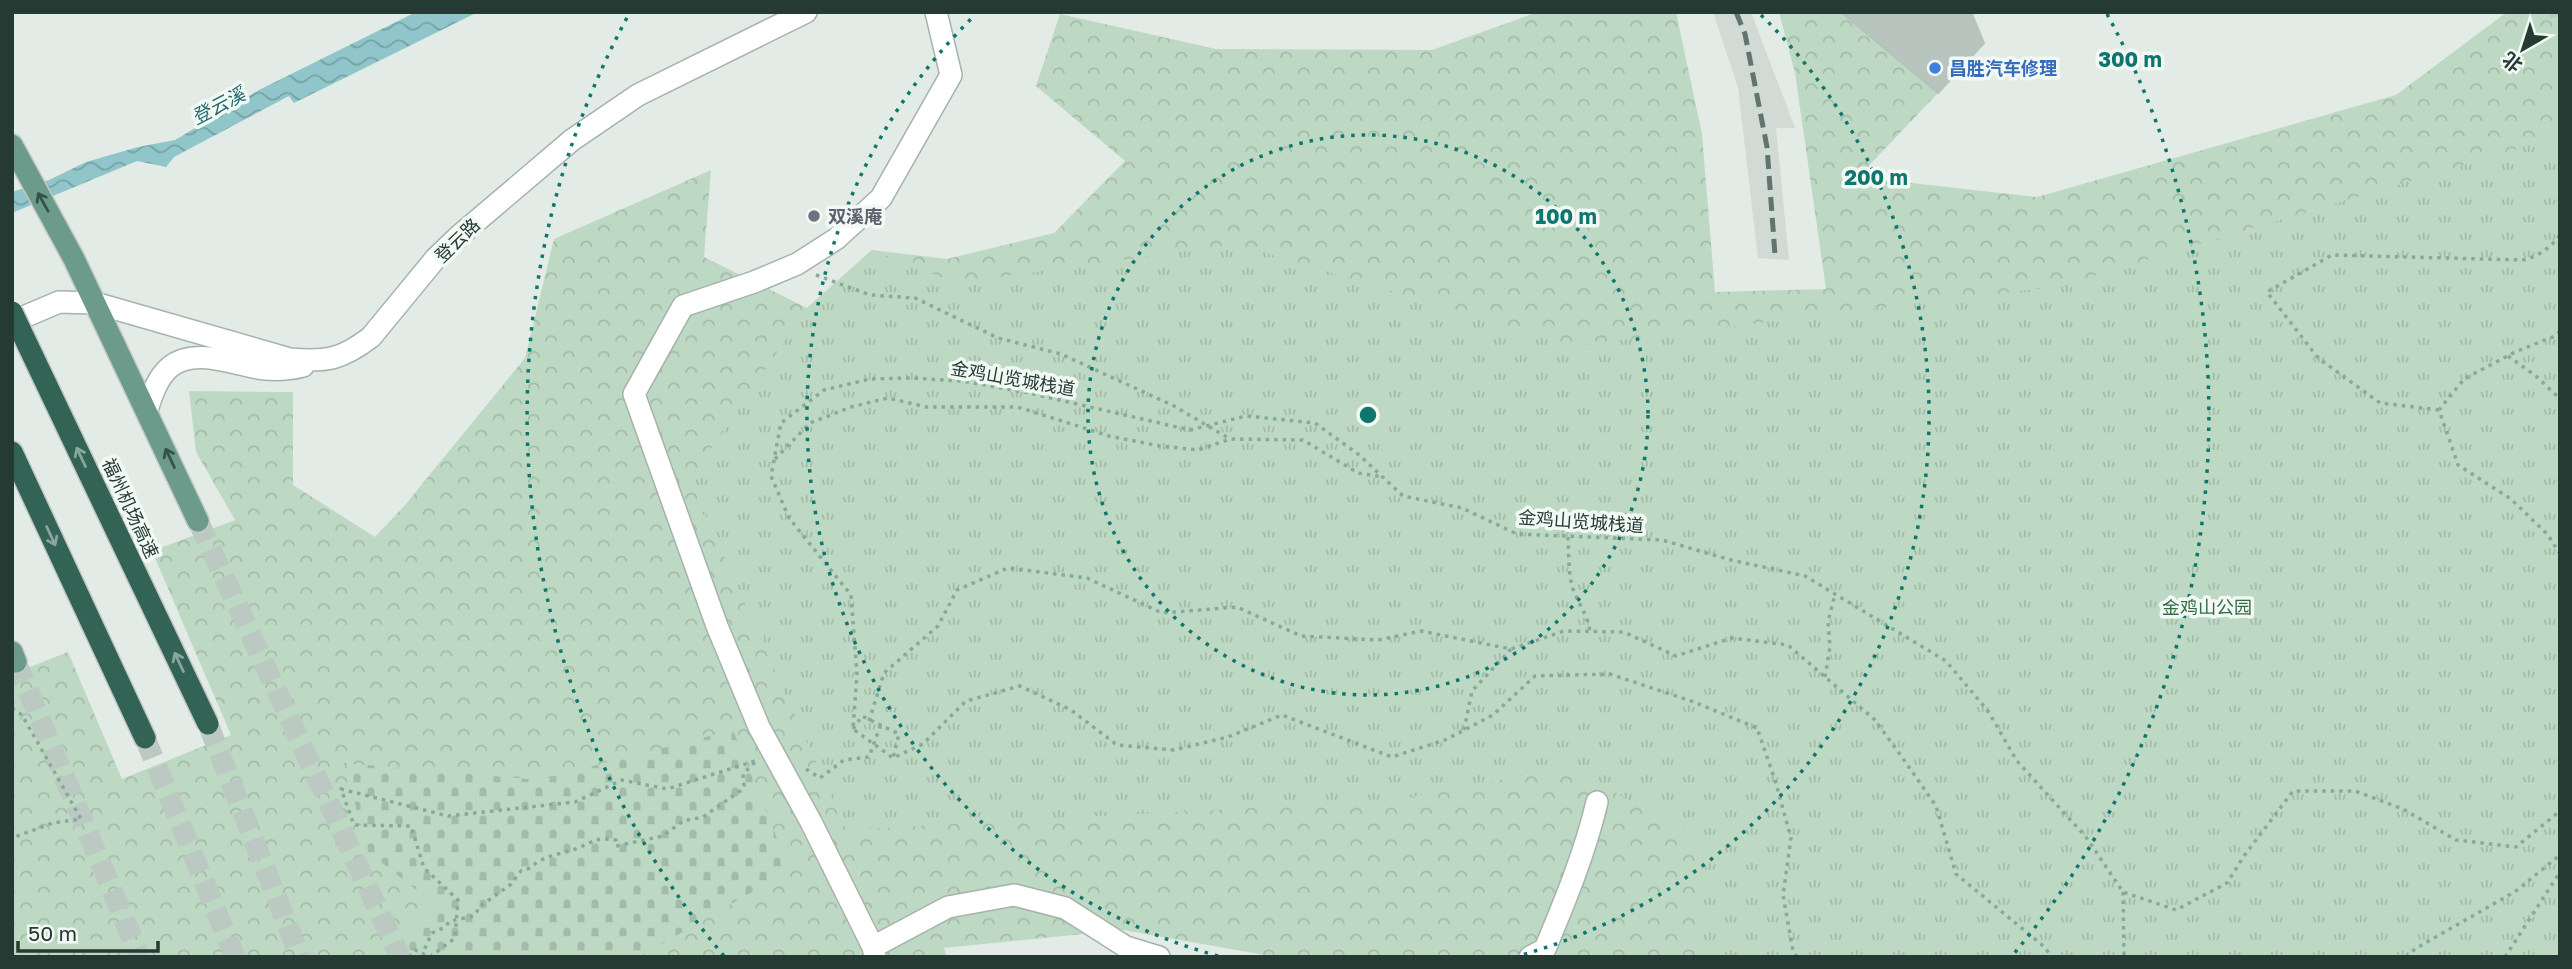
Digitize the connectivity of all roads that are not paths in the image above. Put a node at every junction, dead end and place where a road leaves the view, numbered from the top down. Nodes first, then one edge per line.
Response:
1 (806, 12) edge
2 (936, 12) edge
3 (12, 145) edge
4 (95, 303) junction
5 (12, 312) edge
6 (12, 322) edge
7 (323, 361) junction
8 (293, 368) junction
9 (148, 410) junction
10 (12, 452) edge
11 (198, 520) tunnel mouth
12 (208, 724) tunnel mouth
13 (145, 738) tunnel mouth
14 (1597, 802) dead end
15 (874, 952) edge
16 (1159, 957) edge
17 (1530, 957) edge

1 - 7 street, 登云路
2 - 15 street
4 -> 3 main road
4 - 6 street, 登云路
4 - 7 street, 登云路
4 - 8 street, 登云路
4 - 9 main road
12 -> 5 highway, 福州机场高速, bridge
7 - 8 street
8 - 9 street
11 -> 9 main road
10 -> 13 highway
14 - 17 street
15 - 16 street

